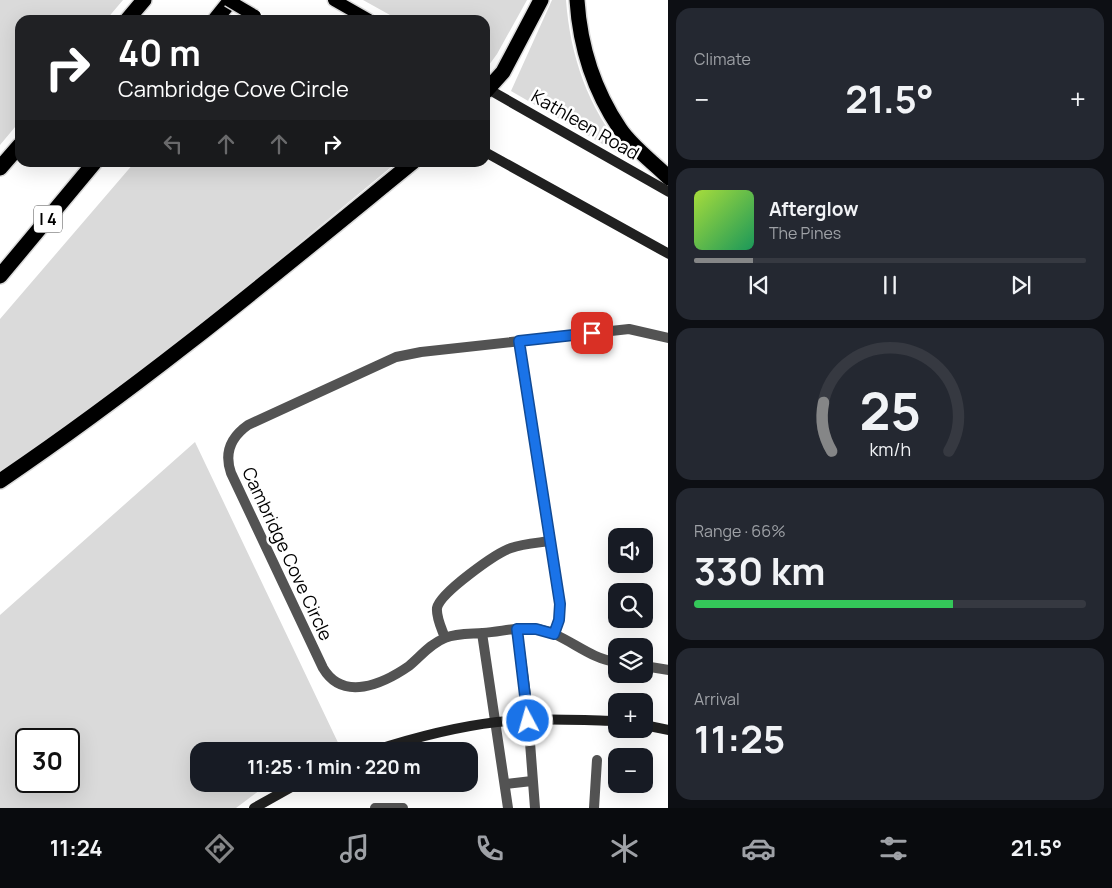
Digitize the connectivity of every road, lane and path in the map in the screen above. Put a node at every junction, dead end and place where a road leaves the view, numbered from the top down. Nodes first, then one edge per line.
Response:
1 (144, 0) edge
2 (230, 0) edge
3 (334, 0) edge
4 (541, 0) edge
5 (577, 0) edge
6 (131, 15) edge
7 (218, 15) edge
8 (254, 15) edge
9 (361, 15) edge
10 (490, 86) edge
11 (490, 92) edge
12 (15, 151) edge
13 (490, 155) edge
14 (91, 167) edge
15 (407, 167) edge
16 (0, 168) edge
17 (668, 178) edge
18 (668, 192) edge
19 (668, 254) edge
20 (0, 276) edge
21 (668, 338) edge
22 (519, 341) junction
23 (0, 481) edge
24 (550, 541) junction
25 (517, 629) junction
26 (482, 633) junction
27 (554, 634) junction
28 (445, 638) junction
29 (608, 659) edge
30 (653, 668) edge
31 (668, 670) edge
32 (528, 721) junction
33 (608, 721) edge
34 (497, 722) junction
35 (653, 727) edge
36 (668, 730) edge
37 (405, 742) edge
38 (597, 760) dead end
39 (532, 781) junction
40 (505, 784) junction
41 (283, 792) edge
42 (254, 808) edge
43 (374, 808) edge
44 (403, 808) edge
45 (508, 808) edge
46 (534, 808) edge
47 (594, 808) edge

1 - 6 highway
2 - 7 highway
2 - 8 main road, bridge
3 - 9 main road
4 - 10 highway
5 - 17 highway
11 - 18 main road, Kathleen Road
12 - 16 highway
13 - 19 main road
14 - 20 highway, I 4
15 - 23 highway
21 - 22 street, Cambridge Cove Circle
22 - 24 street
22 - 28 street, Cambridge Cove Circle
24 - 27 street
24 - 28 street
25 - 26 street, Cambridge Cove Circle
25 - 27 street, Cambridge Cove Circle
25 - 32 street
26 - 28 street, Cambridge Cove Circle
26 - 34 street
27 - 29 street, Cambridge Cove Circle
30 - 31 street
32 - 33 main road
32 - 34 main road
32 - 39 street
34 - 37 main road
34 - 40 street
35 - 36 main road
38 - 47 street
39 - 40 street
39 - 46 street
40 - 45 street
41 - 42 main road
43 - 44 street

